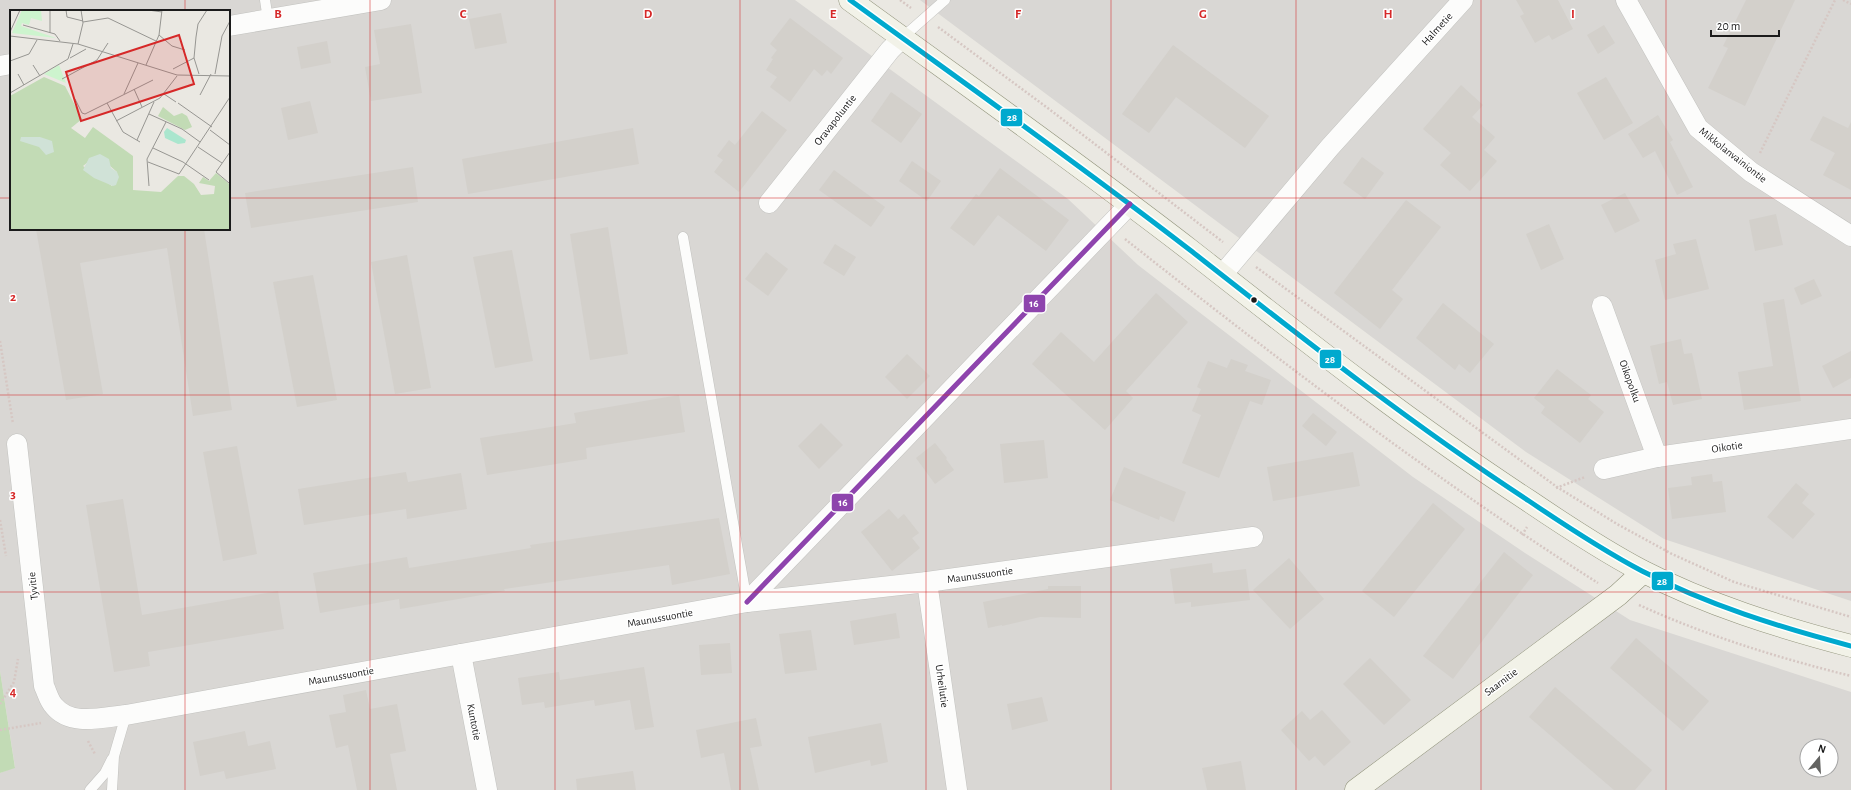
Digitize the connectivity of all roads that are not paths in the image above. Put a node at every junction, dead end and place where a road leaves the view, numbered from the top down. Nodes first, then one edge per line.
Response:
1 (265, 0) edge
2 (381, 0) edge
3 (850, 0) edge
4 (945, 0) edge
5 (1463, 0) edge
6 (1626, 0) edge
7 (268, 20) junction
8 (230, 26) edge
9 (902, 38) junction
10 (10, 64) edge
11 (0, 66) edge
12 (769, 203) dead end
13 (1130, 204) junction
14 (1851, 236) edge
15 (683, 237) dead end
16 (1222, 275) junction
17 (1602, 306) dead end
18 (1851, 428) edge
19 (17, 444) road end
20 (1657, 457) junction
21 (1604, 469) road end
22 (1253, 537) dead end
23 (1643, 572) junction
24 (927, 582) junction
25 (747, 602) junction
26 (1851, 646) edge
27 (461, 654) junction
28 (126, 714) junction
29 (69, 718) joint
30 (114, 756) junction
31 (90, 790) edge
32 (112, 790) edge
33 (487, 790) edge
34 (957, 790) edge
35 (1356, 790) edge

1 - 7 lane
2 - 7 street
3 - 9 main road
4 - 9 lane
5 - 16 street, Halmetie
6 - 14 street, Mikkolanvainiontie
7 - 8 street
9 - 12 street, Oravapoluntie
9 - 13 main road
10 - 11 street
13 - 16 main road
13 - 25 street
15 - 25 lane
16 - 23 main road
17 - 20 street, Oikopolku
18 - 20 street, Oikotie
19 - 29 street, Tyvitie
20 - 21 street, Oikotie
22 - 24 street, Maunussuontie
23 - 26 main road
23 - 35 main road, Saarnitie
24 - 25 street, Maunussuontie
24 - 34 street, Urheilutie
25 - 27 street, Maunussuontie
27 - 28 street, Maunussuontie
27 - 33 street, Kuntotie
28 - 29 street, Maunussuontie
28 - 30 lane
30 - 31 lane
30 - 32 lane

